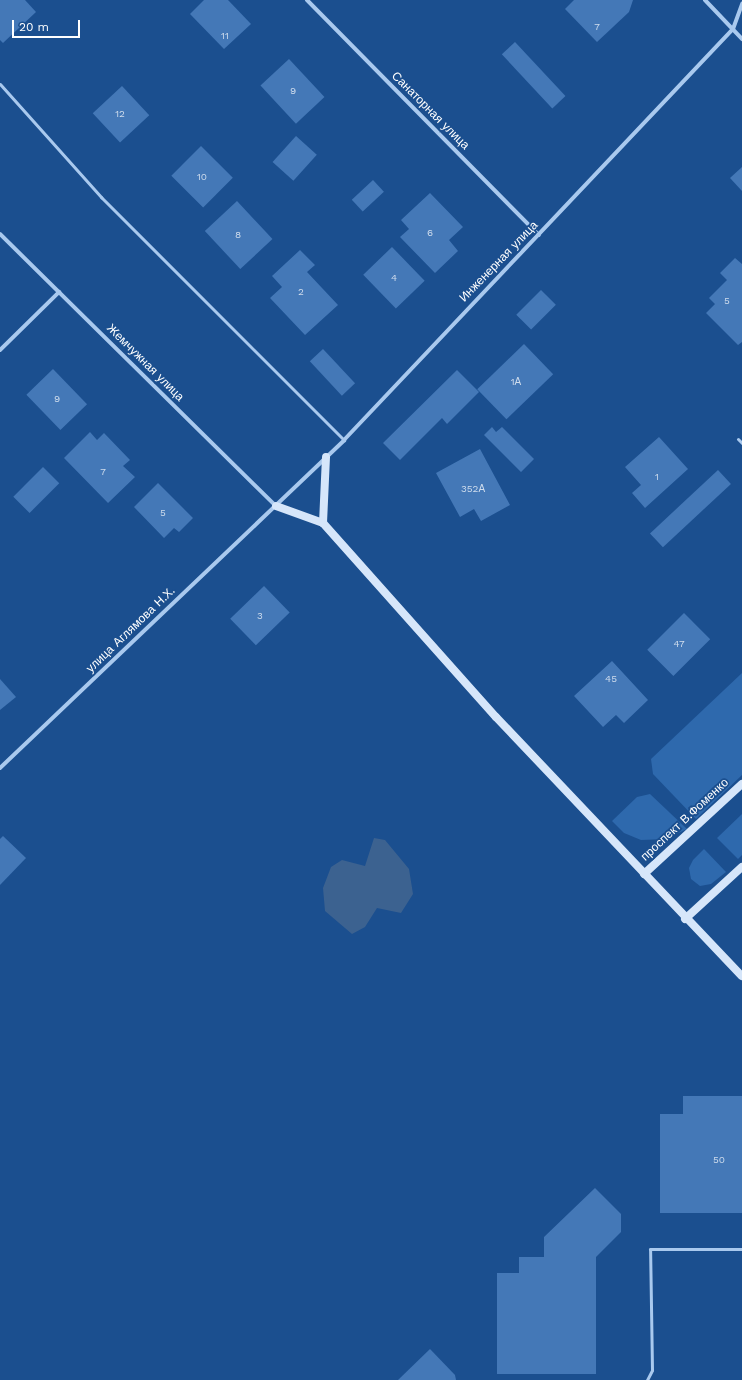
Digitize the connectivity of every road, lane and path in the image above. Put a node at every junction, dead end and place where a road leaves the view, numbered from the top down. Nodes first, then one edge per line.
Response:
1 (308, 0) edge
2 (705, 0) edge
3 (742, 4) edge
4 (733, 29) junction
5 (742, 39) edge
6 (0, 84) edge
7 (0, 234) edge
8 (539, 235) junction
9 (60, 292) junction
10 (0, 350) edge
11 (738, 439) dead end
12 (344, 440) junction
13 (742, 443) edge
14 (326, 457) junction
15 (276, 506) junction
16 (324, 523) junction
17 (0, 768) edge
18 (742, 784) edge
19 (742, 866) edge
20 (644, 874) junction
21 (685, 919) junction
22 (742, 976) edge
23 (742, 1249) edge
24 (647, 1380) edge

1 - 8 street, Санаторная улица
2 - 4 street
3 - 4 street
4 - 5 street
4 - 8 street, Инженерная улица
6 - 12 lane
7 - 9 street, Жемчужная улица
8 - 12 street, Инженерная улица
9 - 10 street
9 - 15 street, Жемчужная улица
11 - 13 lane
12 - 14 street, Инженерная улица
14 - 15 street, Инженерная улица
14 - 16 street
15 - 16 street
15 - 17 street, улица Аглямова Н.Х.
16 - 20 street
18 - 20 street, проспект В.Фоменко
19 - 21 street
20 - 21 street
21 - 22 street
23 - 24 lane

